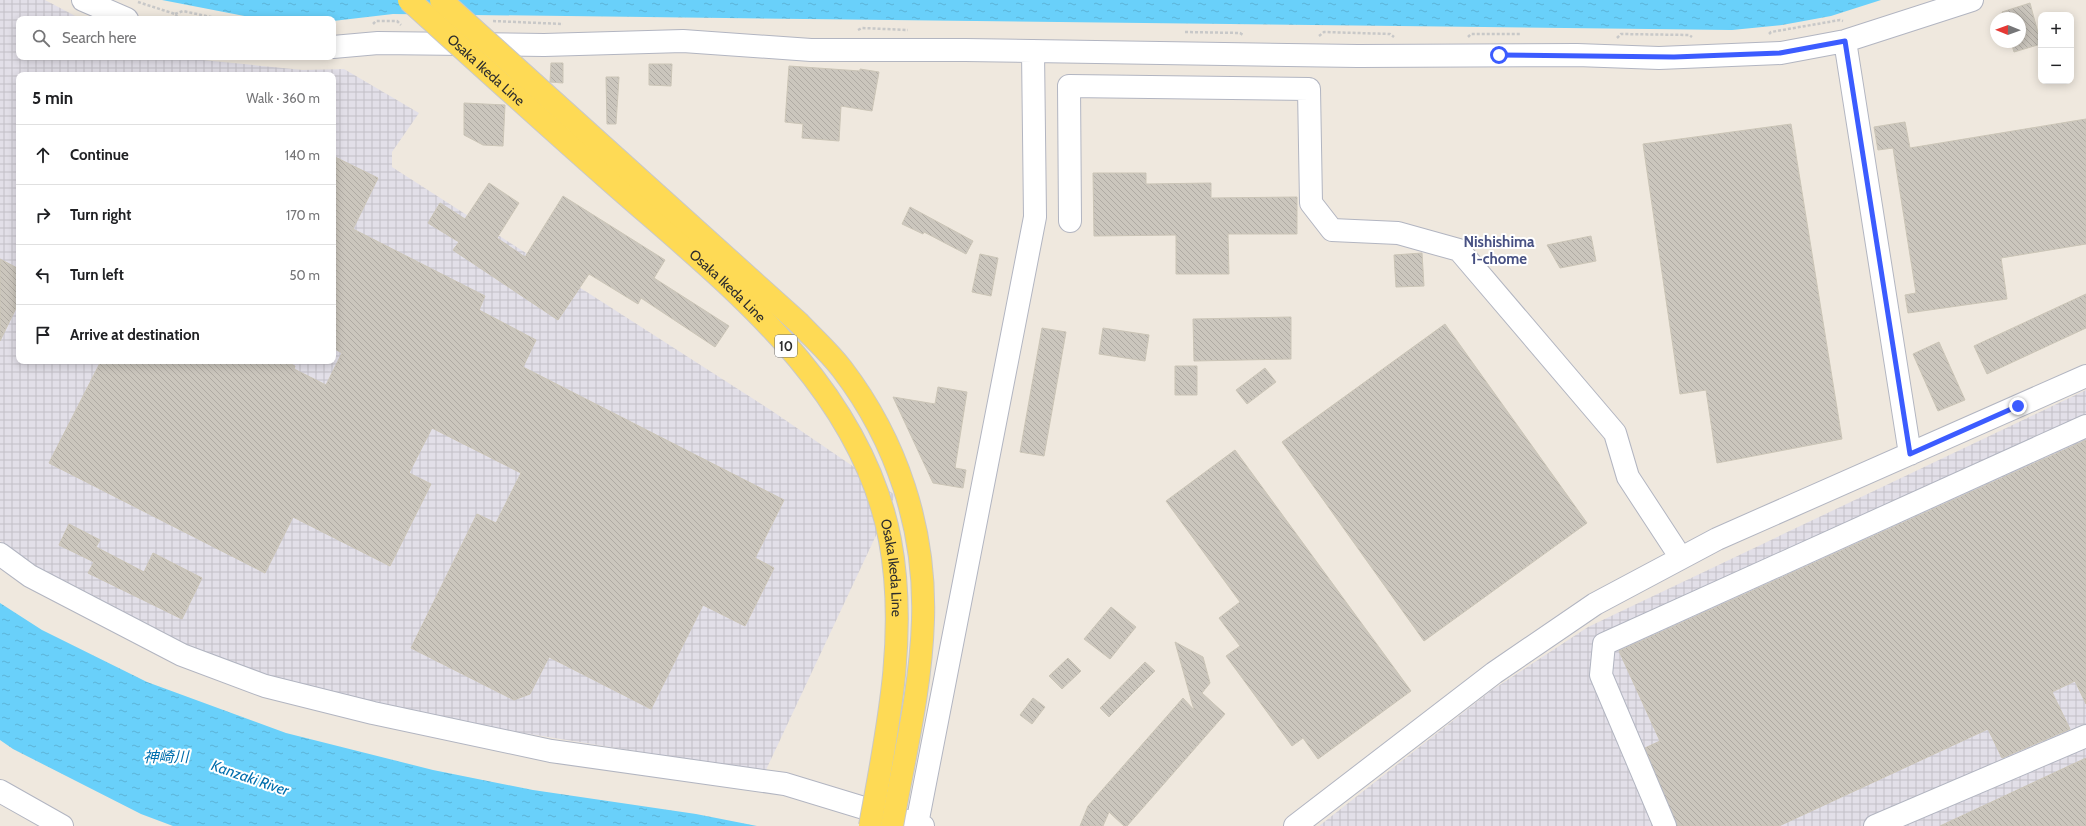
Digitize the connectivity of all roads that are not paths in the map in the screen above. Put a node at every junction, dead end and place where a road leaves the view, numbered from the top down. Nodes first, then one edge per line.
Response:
1 (83, 0) edge
2 (409, 0) edge
3 (441, 0) edge
4 (1972, 0) edge
5 (120, 16) edge
6 (1846, 32) junction
7 (336, 47) edge
8 (1033, 51) junction
9 (1034, 132) junction
10 (1069, 133) junction
11 (1070, 221) dead end
12 (2086, 376) edge
13 (2086, 426) edge
14 (1910, 454) junction
15 (0, 554) edge
16 (1681, 558) junction
17 (2086, 736) edge
18 (0, 791) edge
19 (920, 825) edge
20 (62, 826) edge
21 (870, 826) edge
22 (892, 826) edge
23 (1295, 826) edge
24 (1665, 826) edge
25 (1874, 826) edge

1 - 5 street
2 - 21 main road, Osaka Ikeda Line / 10, bridge
3 - 22 main road, Osaka Ikeda Line / 10, bridge
4 - 6 street
6 - 8 street
6 - 14 street
7 - 8 street
8 - 9 street
9 - 10 street
9 - 19 street
10 - 11 street
10 - 16 street
12 - 14 street
13 - 24 street
14 - 16 street
15 - 19 street
16 - 23 street
17 - 25 street
18 - 20 street

